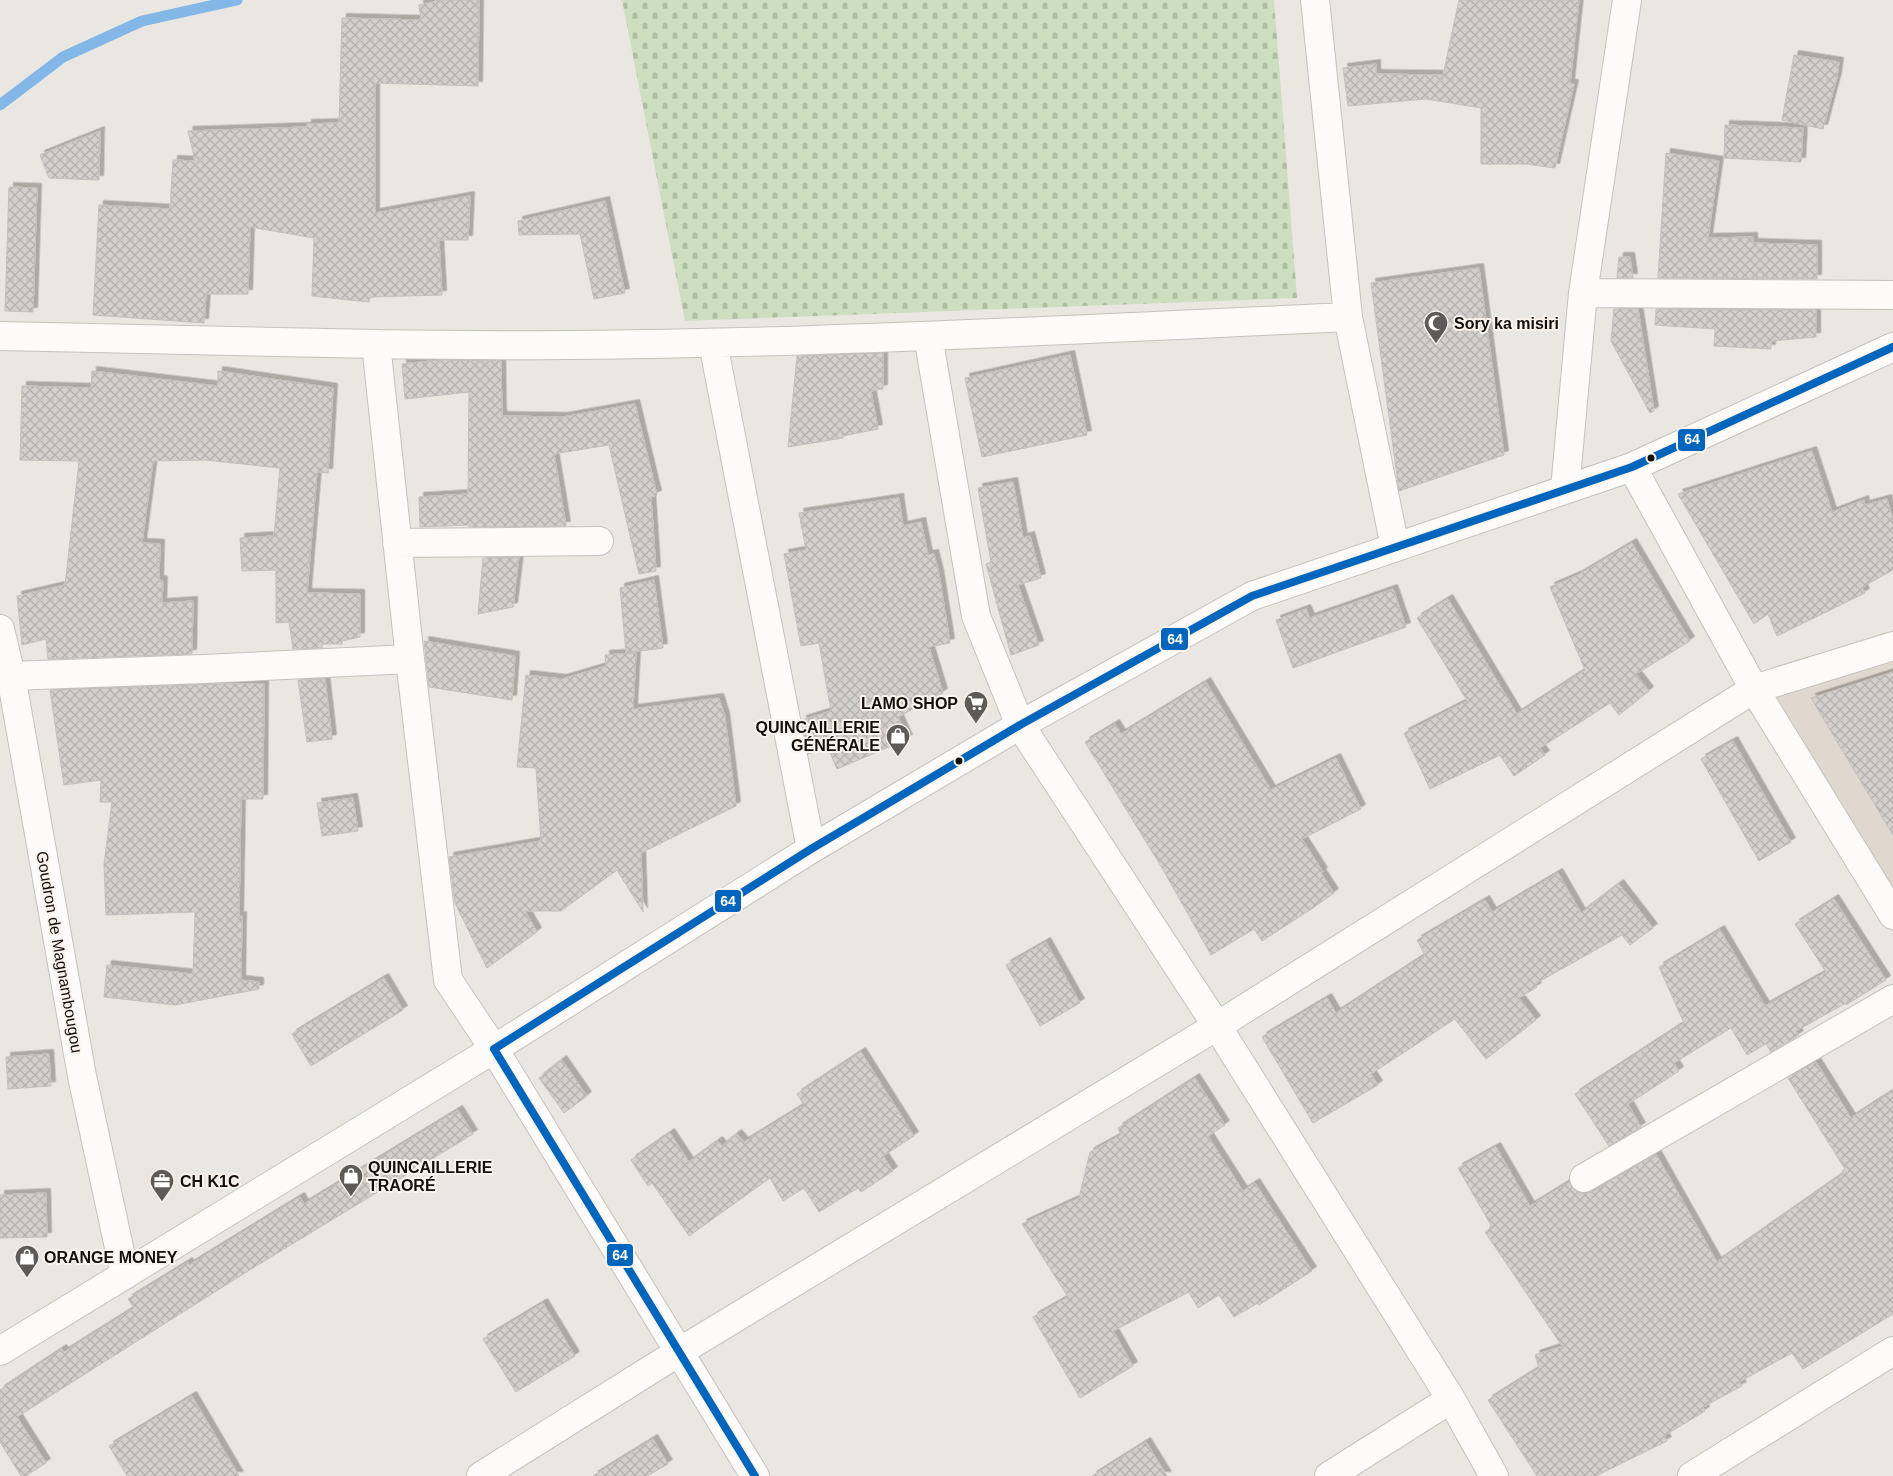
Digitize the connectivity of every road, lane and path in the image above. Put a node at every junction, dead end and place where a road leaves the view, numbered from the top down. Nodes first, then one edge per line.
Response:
1 (1314, 0) edge
2 (1627, 0) edge
3 (1583, 293) junction
4 (1893, 295) edge
5 (1348, 317) junction
6 (0, 336) edge
7 (928, 336) junction
8 (713, 343) junction
9 (376, 344) junction
10 (1893, 347) edge
11 (1632, 467) junction
12 (1565, 489) junction
13 (598, 541) dead end
14 (397, 543) junction
15 (1395, 547) junction
16 (0, 629) edge
17 (1893, 646) edge
18 (410, 659) junction
19 (11, 676) junction
20 (1754, 689) junction
21 (1020, 725) junction
22 (811, 849) junction
23 (1893, 915) edge
24 (1893, 999) edge
25 (1217, 1026) junction
26 (494, 1049) junction
27 (1584, 1178) dead end
28 (125, 1275) junction
29 (0, 1351) edge
30 (1893, 1351) edge
31 (679, 1352) junction
32 (1451, 1399) junction
33 (481, 1476) edge
34 (755, 1476) edge
35 (1329, 1476) edge
36 (1494, 1476) edge
37 (1692, 1476) edge

1 - 5 street
2 - 3 street
3 - 4 street
3 - 12 street
5 - 7 street
5 - 15 street
6 - 9 street
7 - 8 street
7 - 21 street
8 - 9 street
8 - 22 street
9 - 14 street
10 - 11 street
11 - 12 street
11 - 20 street
12 - 15 street
13 - 14 street
14 - 18 street
15 - 21 street
16 - 19 street, Goudron de Magnambougou
17 - 20 street
18 - 19 street
18 - 26 street
19 - 28 street, Goudron de Magnambougou
20 - 23 street
20 - 25 street
21 - 22 street
21 - 25 street
22 - 26 street
24 - 27 street
25 - 31 street
25 - 32 street
26 - 28 street
26 - 31 street
28 - 29 street
30 - 37 street
31 - 33 street
31 - 34 street
32 - 35 street
32 - 36 street

